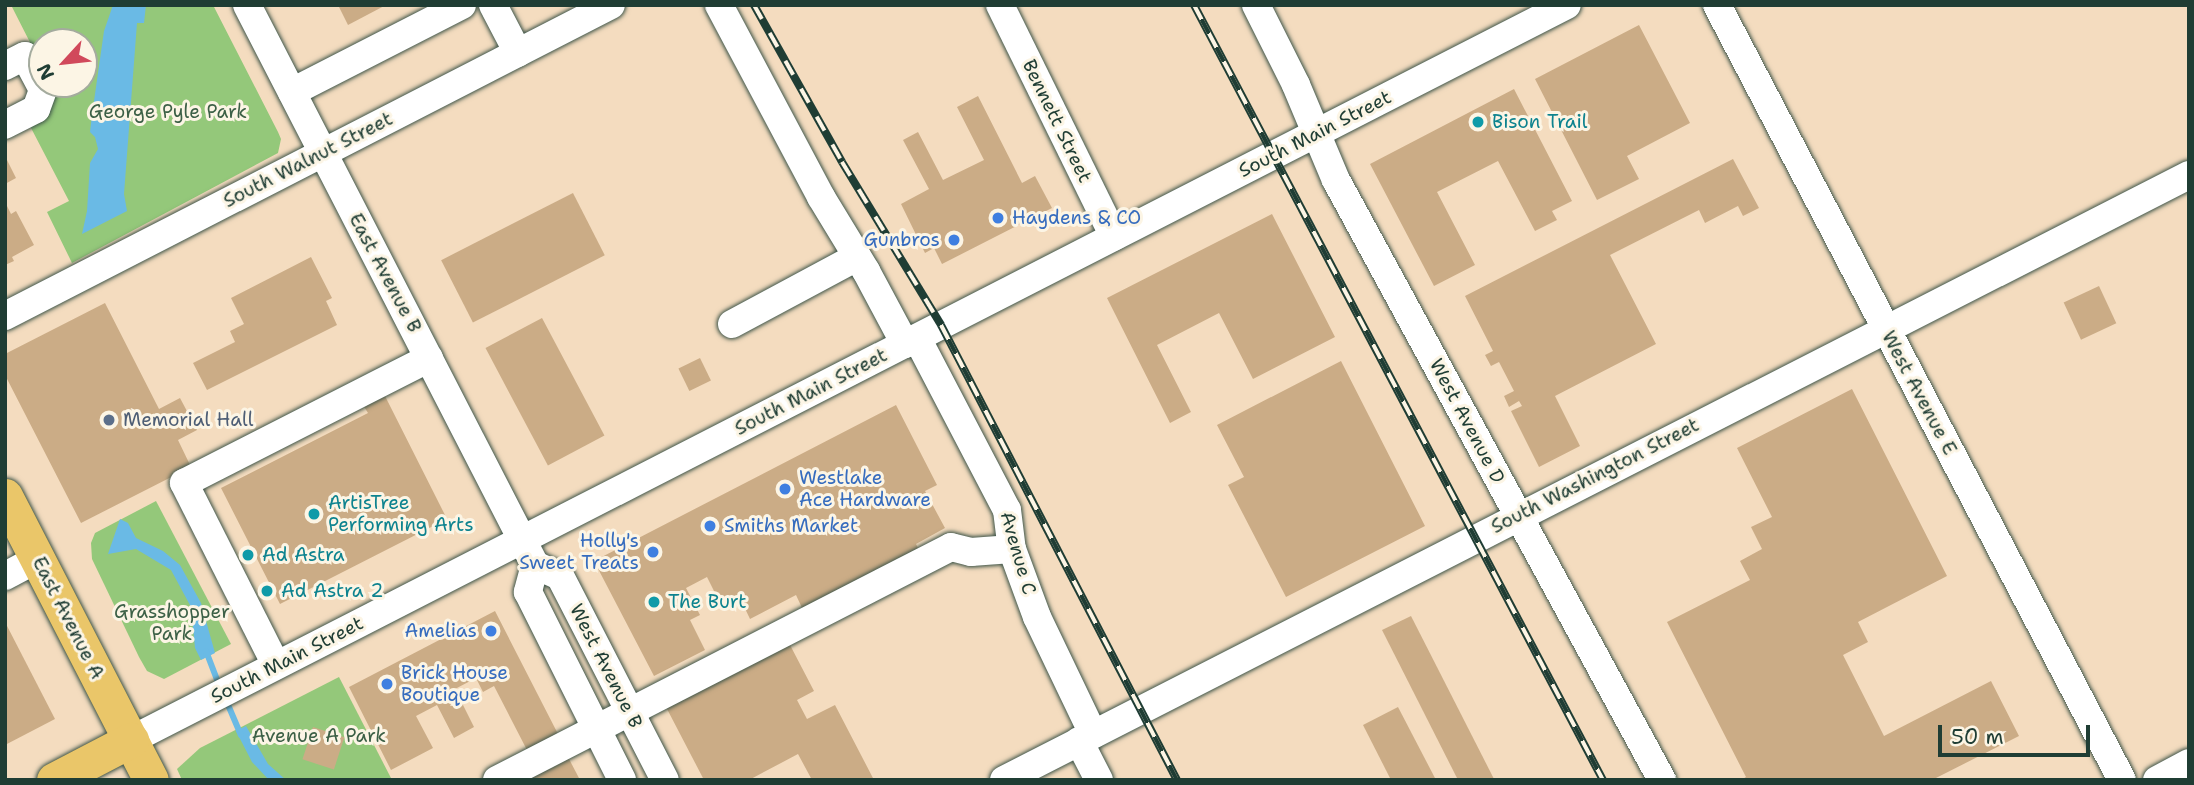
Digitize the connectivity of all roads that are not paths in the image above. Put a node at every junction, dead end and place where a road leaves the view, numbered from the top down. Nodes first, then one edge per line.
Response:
1 (247, 5) edge
2 (462, 5) edge
3 (493, 5) edge
4 (611, 5) edge
5 (719, 5) edge
6 (1000, 5) edge
7 (1256, 5) edge
8 (1567, 5) edge
9 (1717, 5) edge
10 (518, 53) junction
11 (5, 66) edge
12 (292, 92) junction
13 (5, 125) edge
14 (1316, 133) junction
15 (322, 152) junction
16 (2189, 175) edge
17 (1114, 237) junction
18 (857, 257) junction
19 (5, 316) edge
20 (732, 324) dead end
21 (1886, 328) junction
22 (911, 341) junction
23 (429, 358) junction
24 (5, 496) edge
25 (1518, 515) junction
26 (522, 540) junction
27 (1013, 549) junction
28 (37, 559) junction
29 (535, 565) junction
30 (5, 576) edge
31 (276, 665) junction
32 (630, 711) junction
33 (596, 729) junction
34 (1086, 738) junction
35 (131, 740) junction
36 (2189, 763) edge
37 (54, 780) edge
38 (150, 780) edge
39 (497, 780) edge
40 (622, 780) edge
41 (665, 780) edge
42 (1004, 780) edge
43 (1099, 780) edge
44 (1662, 780) edge
45 (2122, 780) edge
46 (2157, 780) edge

1 - 12 street, East Avenue B
2 - 12 street
3 - 10 street
4 - 10 street, South Walnut Street
5 - 18 street, Avenue C
6 - 17 street, Bennett Street
7 - 14 street, West Avenue D
8 - 14 street, South Main Street
9 - 21 street, West Avenue E
10 - 15 street, South Walnut Street
11 - 13 street
12 - 15 street, East Avenue B
14 - 17 street, South Main Street
14 - 25 street, West Avenue D
15 - 19 street, South Walnut Street
15 - 23 street, East Avenue B
16 - 21 street, South Washington Street
17 - 22 street, South Main Street
18 - 20 street
18 - 22 street, Avenue C
21 - 25 street, South Washington Street
21 - 45 street, West Avenue E
22 - 26 street, South Main Street
22 - 27 street, Avenue C
23 - 26 street, East Avenue B
23 - 31 street
24 - 28 main road, East Avenue A
25 - 34 street, South Washington Street
25 - 44 street, West Avenue D
26 - 29 street
26 - 31 street, South Main Street
27 - 32 street
27 - 34 street, Avenue C
28 - 30 street
28 - 35 main road, East Avenue A
29 - 32 street, West Avenue B
29 - 33 street, West Avenue B
31 - 35 street, South Main Street
32 - 33 street
32 - 41 street, West Avenue B
33 - 39 street
33 - 40 street, West Avenue B
34 - 42 street, South Washington Street
34 - 43 street, Avenue C
35 - 37 main road, South Main Street
35 - 38 main road, East Avenue A
36 - 46 street

